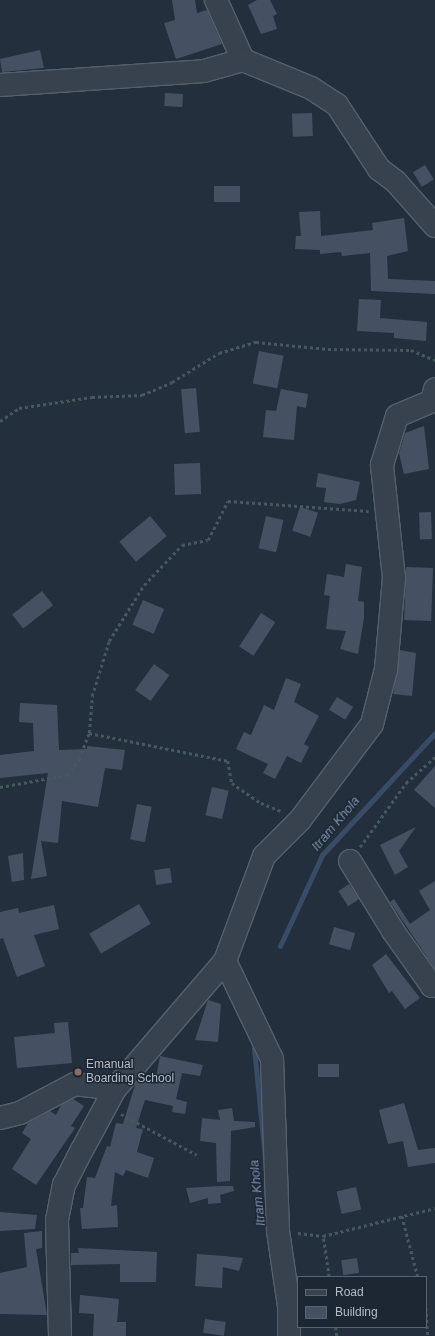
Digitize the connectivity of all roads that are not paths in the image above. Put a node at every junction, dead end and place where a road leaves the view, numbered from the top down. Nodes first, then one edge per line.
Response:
1 (216, 0) edge
2 (243, 60) junction
3 (0, 85) edge
4 (435, 226) edge
5 (435, 389) edge
6 (350, 861) road end
7 (225, 962) junction
8 (435, 985) edge
9 (111, 1097) junction
10 (0, 1118) edge
11 (60, 1336) edge
12 (288, 1336) edge

1 - 2 street
2 - 3 street
2 - 4 street
5 - 7 street
6 - 8 street
7 - 9 street
7 - 12 street
9 - 10 street
9 - 11 street

